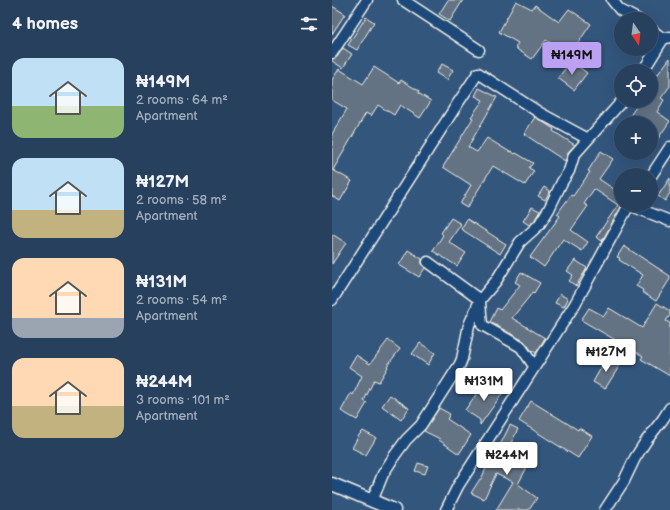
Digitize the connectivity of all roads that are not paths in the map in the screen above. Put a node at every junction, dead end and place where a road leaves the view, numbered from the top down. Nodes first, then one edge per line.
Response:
1 (367, 0) edge
2 (403, 0) edge
3 (612, 0) edge
4 (624, 12) edge
5 (666, 38) edge
6 (479, 50) dead end
7 (332, 53) edge
8 (648, 64) edge
9 (616, 108) edge
10 (588, 139) junction
11 (670, 147) edge
12 (656, 168) edge
13 (625, 212) edge
14 (648, 212) edge
15 (670, 220) edge
16 (428, 262) dead end
17 (332, 300) edge
18 (480, 300) junction
19 (534, 366) junction
20 (670, 408) edge
21 (332, 484) edge
22 (372, 501) junction
23 (393, 510) edge
24 (446, 510) edge
25 (605, 510) edge

1 - 7 street
2 - 6 street
3 - 4 street
5 - 8 street
9 - 10 street
10 - 17 street
10 - 18 street
11 - 12 street
13 - 19 street
14 - 15 street
16 - 18 street
18 - 19 street
18 - 22 street
19 - 24 street
20 - 25 street
21 - 22 street
22 - 23 street

